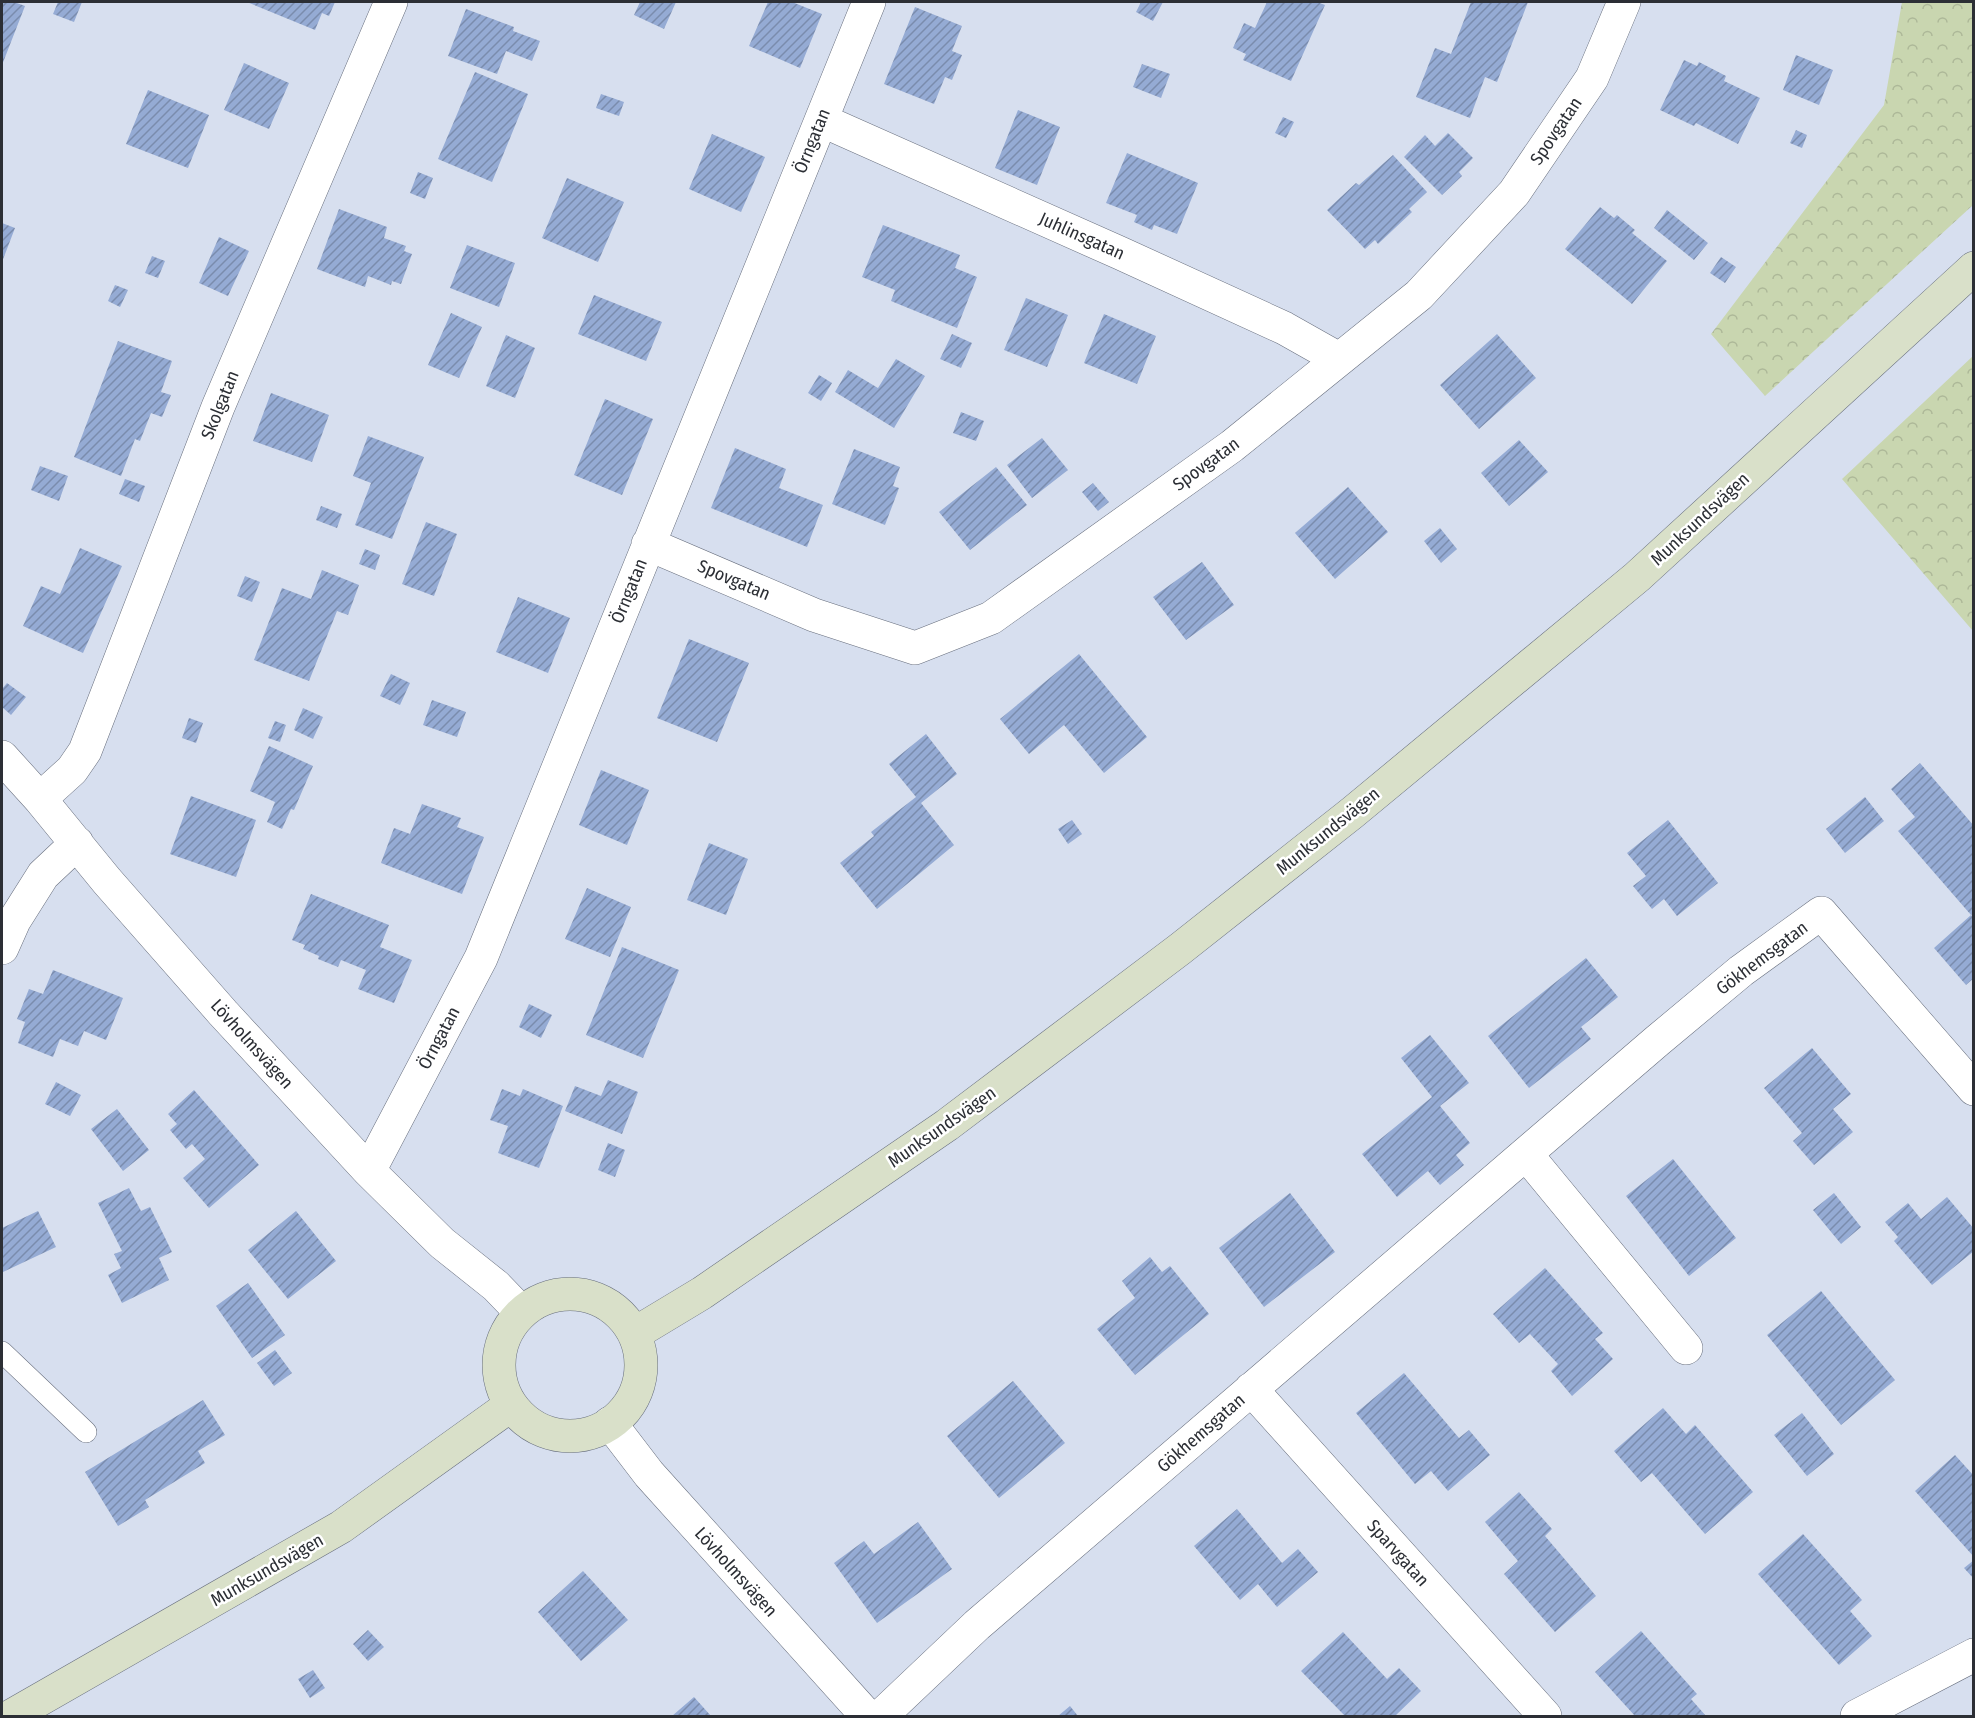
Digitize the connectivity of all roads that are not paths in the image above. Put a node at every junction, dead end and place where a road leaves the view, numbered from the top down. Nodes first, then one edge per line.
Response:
1 (391, 2) edge
2 (869, 2) edge
3 (1624, 2) edge
4 (821, 120) junction
5 (1974, 268) edge
6 (1339, 359) junction
7 (648, 544) junction
8 (2, 757) edge
9 (40, 799) junction
10 (76, 843) junction
11 (2, 948) edge
12 (1974, 1089) edge
13 (1526, 1154) junction
14 (369, 1171) junction
15 (521, 1312) junction
16 (634, 1334) junction
17 (1686, 1348) dead end
18 (2, 1352) edge
19 (1251, 1389) junction
20 (512, 1405) junction
21 (610, 1424) junction
22 (86, 1432) dead end
23 (1974, 1655) edge
24 (12, 1716) edge
25 (867, 1716) edge
26 (881, 1716) edge
27 (1545, 1716) edge
28 (1857, 1716) edge

1 - 9 street, Skolgatan
2 - 4 street, Örngatan
3 - 6 street, Spovgatan
4 - 6 street, Juhlinsgatan
4 - 7 street, Örngatan
5 - 16 street, Munksundsvägen
6 - 7 street, Spovgatan
7 - 14 street, Örngatan
8 - 9 street, Lövholmsvägen
9 - 10 street, Lövholmsvägen
10 - 11 street
10 - 14 street, Lövholmsvägen
12 - 13 street, Gökhemsgatan
13 - 17 street
13 - 19 street, Gökhemsgatan
14 - 15 street, Lövholmsvägen
15 - 16 street
15 - 20 street
16 - 21 street
18 - 22 lane
19 - 26 street, Gökhemsgatan
19 - 27 street, Sparvgatan
20 - 21 street
20 - 24 street, Munksundsvägen
21 - 25 street, Lövholmsvägen
23 - 28 street

